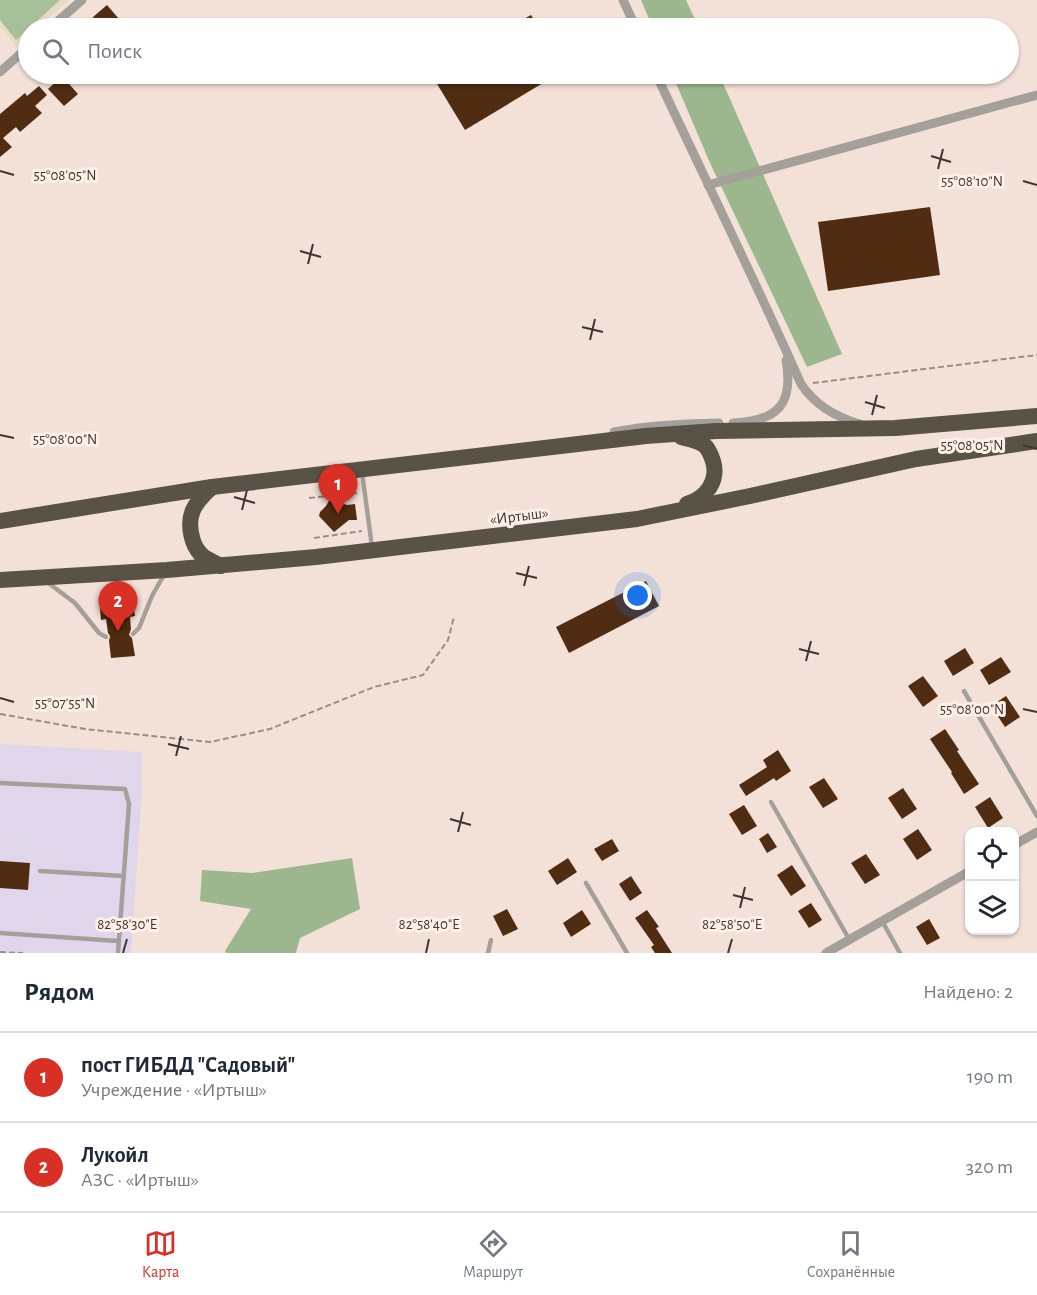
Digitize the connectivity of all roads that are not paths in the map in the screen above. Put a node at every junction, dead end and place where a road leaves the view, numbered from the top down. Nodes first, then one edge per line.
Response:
1 (82, 0) edge
2 (623, 0) edge
3 (61, 18) edge
4 (631, 18) edge
5 (18, 56) edge
6 (0, 72) edge
7 (661, 84) edge
8 (1037, 95) edge
9 (708, 185) junction
10 (783, 342) junction
11 (1037, 416) edge
12 (895, 428) junction
13 (646, 436) junction
14 (1037, 441) edge
15 (547, 446) junction
16 (362, 470) junction
17 (212, 487) junction
18 (657, 514) junction
19 (0, 522) edge
20 (372, 551) junction
21 (221, 566) junction
22 (167, 570) junction
23 (42, 578) junction
24 (0, 580) edge
25 (133, 634) dead end
26 (106, 637) dead end
27 (964, 691) dead end
28 (0, 783) edge
29 (771, 802) dead end
30 (1037, 816) edge
31 (1037, 832) edge
32 (1019, 842) edge
33 (40, 871) dead end
34 (965, 873) edge
35 (123, 876) junction
36 (586, 884) dead end
37 (882, 921) junction
38 (0, 933) edge
39 (849, 939) junction
40 (491, 940) dead end
41 (118, 941) junction
42 (117, 953) edge
43 (488, 953) edge
44 (627, 953) edge
45 (826, 953) edge
46 (900, 953) edge

1 - 3 street
2 - 4 street
5 - 6 street
7 - 9 street
8 - 9 street
9 - 10 street
10 - 12 street
10 - 15 street
11 - 12 highway
12 - 13 highway
13 - 15 highway
13 - 18 highway
14 - 18 highway, «Иртыш»
15 - 16 highway
16 - 17 highway
16 - 20 lane
17 - 19 highway
17 - 21 highway
18 - 20 highway, «Иртыш»
20 - 21 highway, «Иртыш»
21 - 22 highway, «Иртыш»
22 - 23 highway, «Иртыш»
22 - 25 lane
23 - 24 highway, «Иртыш»
23 - 26 lane
27 - 30 lane
28 - 35 lane
29 - 39 lane
31 - 32 street
33 - 35 lane
34 - 37 street
35 - 41 lane
36 - 44 lane
37 - 39 street
37 - 46 lane
38 - 41 lane
39 - 45 street
40 - 43 lane
41 - 42 lane

